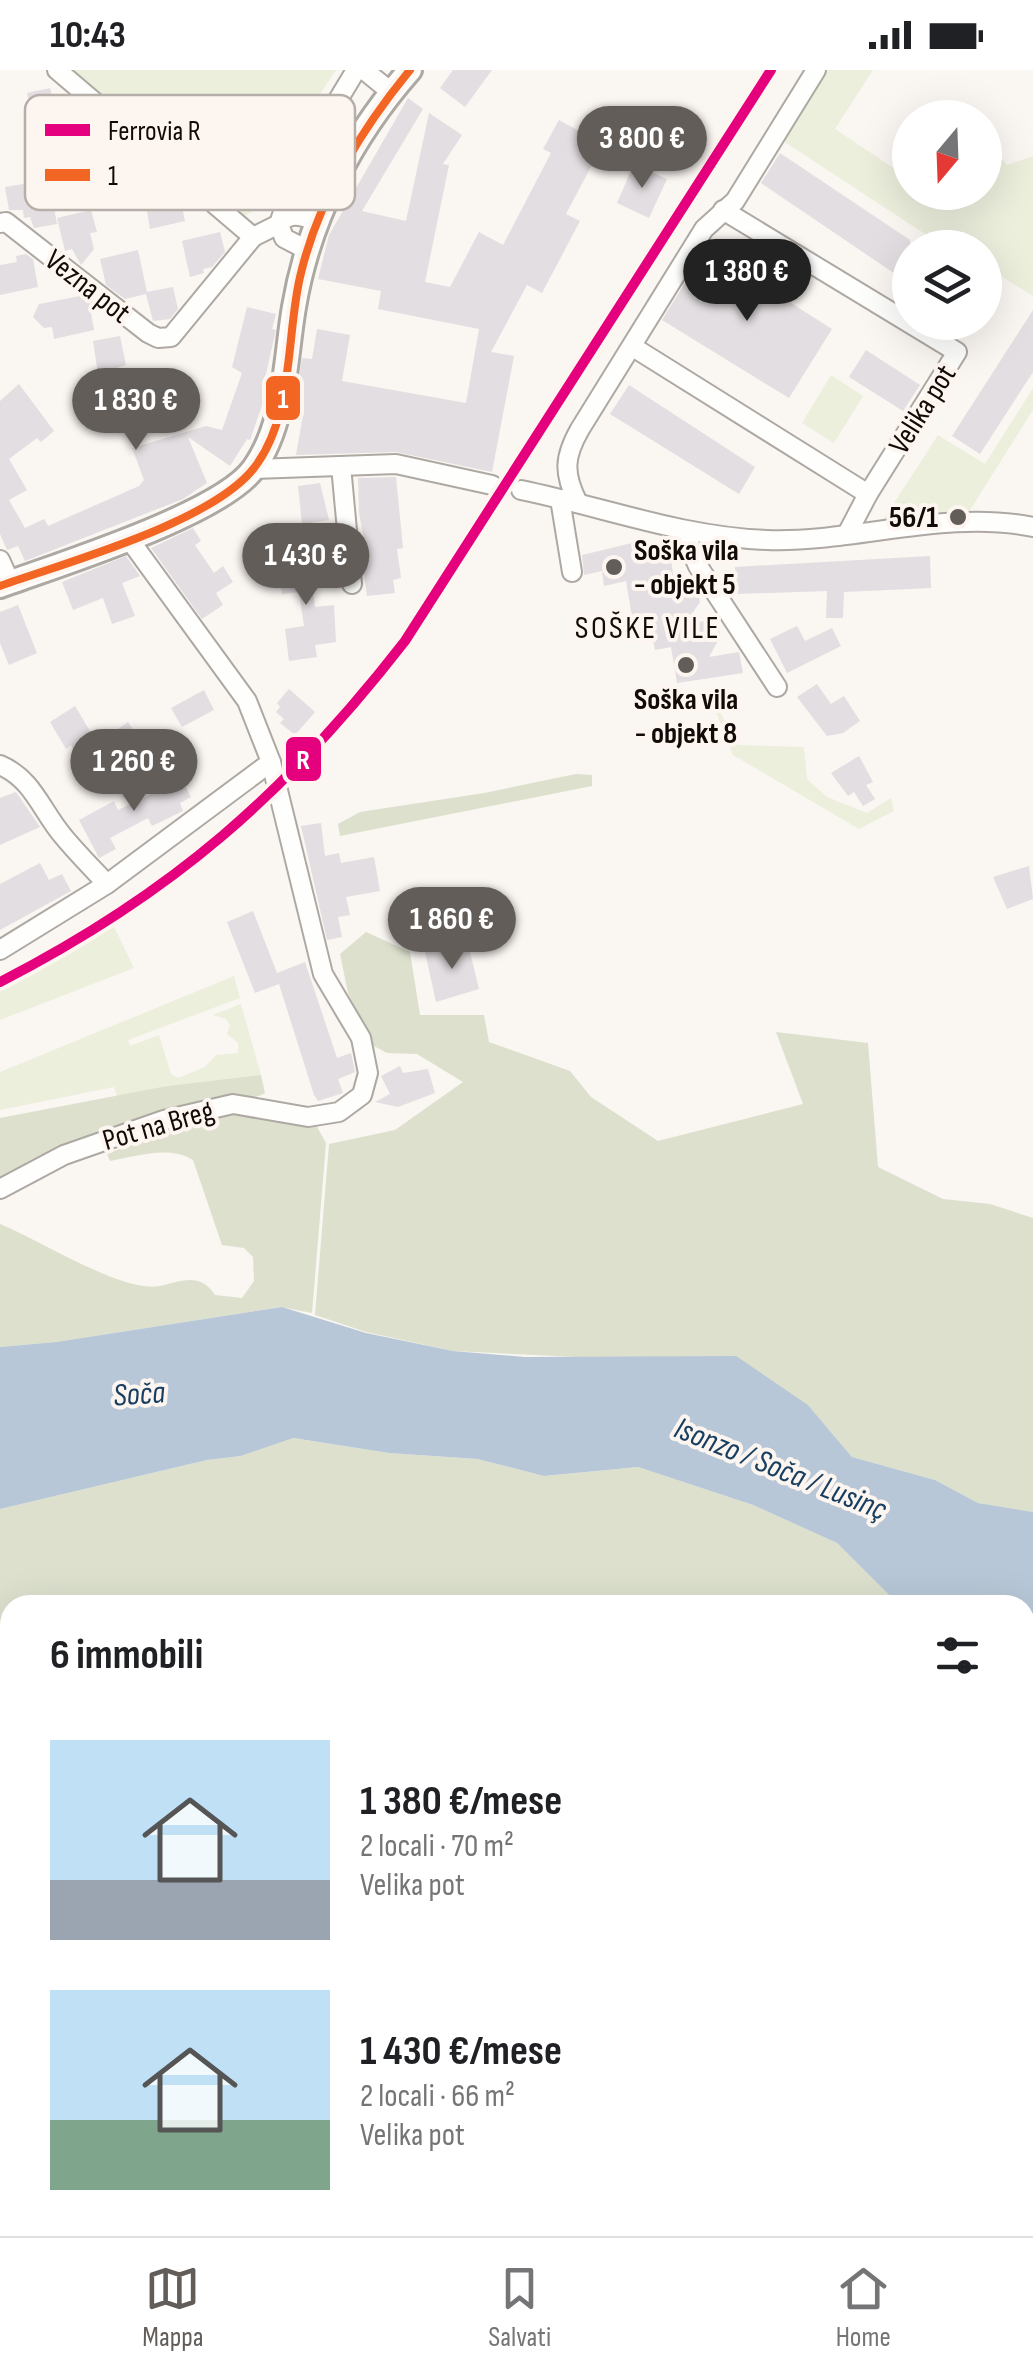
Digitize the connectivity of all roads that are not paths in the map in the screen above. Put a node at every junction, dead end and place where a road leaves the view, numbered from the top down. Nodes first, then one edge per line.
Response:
1 (56, 70) edge
2 (356, 70) edge
3 (364, 70) edge
4 (410, 70) edge
5 (816, 70) edge
6 (390, 92) junction
7 (85, 95) edge
8 (341, 95) edge
9 (355, 144) edge
10 (220, 210) edge
11 (284, 210) edge
12 (322, 210) edge
13 (723, 210) junction
14 (317, 221) junction
15 (0, 223) edge
16 (279, 224) junction
17 (253, 238) junction
18 (307, 250) junction
19 (633, 346) junction
20 (341, 466) junction
21 (254, 469) junction
22 (492, 485) dead end
23 (521, 490) dead end
24 (868, 494) junction
25 (569, 501) junction
26 (1033, 528) edge
27 (689, 533) junction
28 (847, 534) junction
29 (129, 539) junction
30 (0, 560) edge
31 (572, 572) dead end
32 (5, 584) edge
33 (352, 584) dead end
34 (777, 687) dead end
35 (271, 762) junction
36 (0, 765) edge
37 (106, 884) junction
38 (0, 950) edge
39 (0, 1189) edge

1 - 7 street
2 - 8 street
3 - 6 street
4 - 6 main road
5 - 13 street
6 - 9 main road
10 - 17 street
11 - 16 street
12 - 14 main road
13 - 19 street
13 - 24 street, Velika pot
14 - 16 street
14 - 18 main road
15 - 17 street, Vezna pot
16 - 17 street
16 - 18 street
18 - 21 main road
19 - 24 street
19 - 25 street
20 - 21 street
20 - 22 street
20 - 33 street
21 - 29 main road
23 - 25 street
24 - 28 street, Velika pot
25 - 27 street
25 - 31 street
26 - 28 street
27 - 28 street
27 - 34 street
29 - 32 main road
29 - 35 street, Pot na Breg
30 - 32 street
35 - 37 street
35 - 39 street, Pot na Breg
36 - 37 street
37 - 38 street

